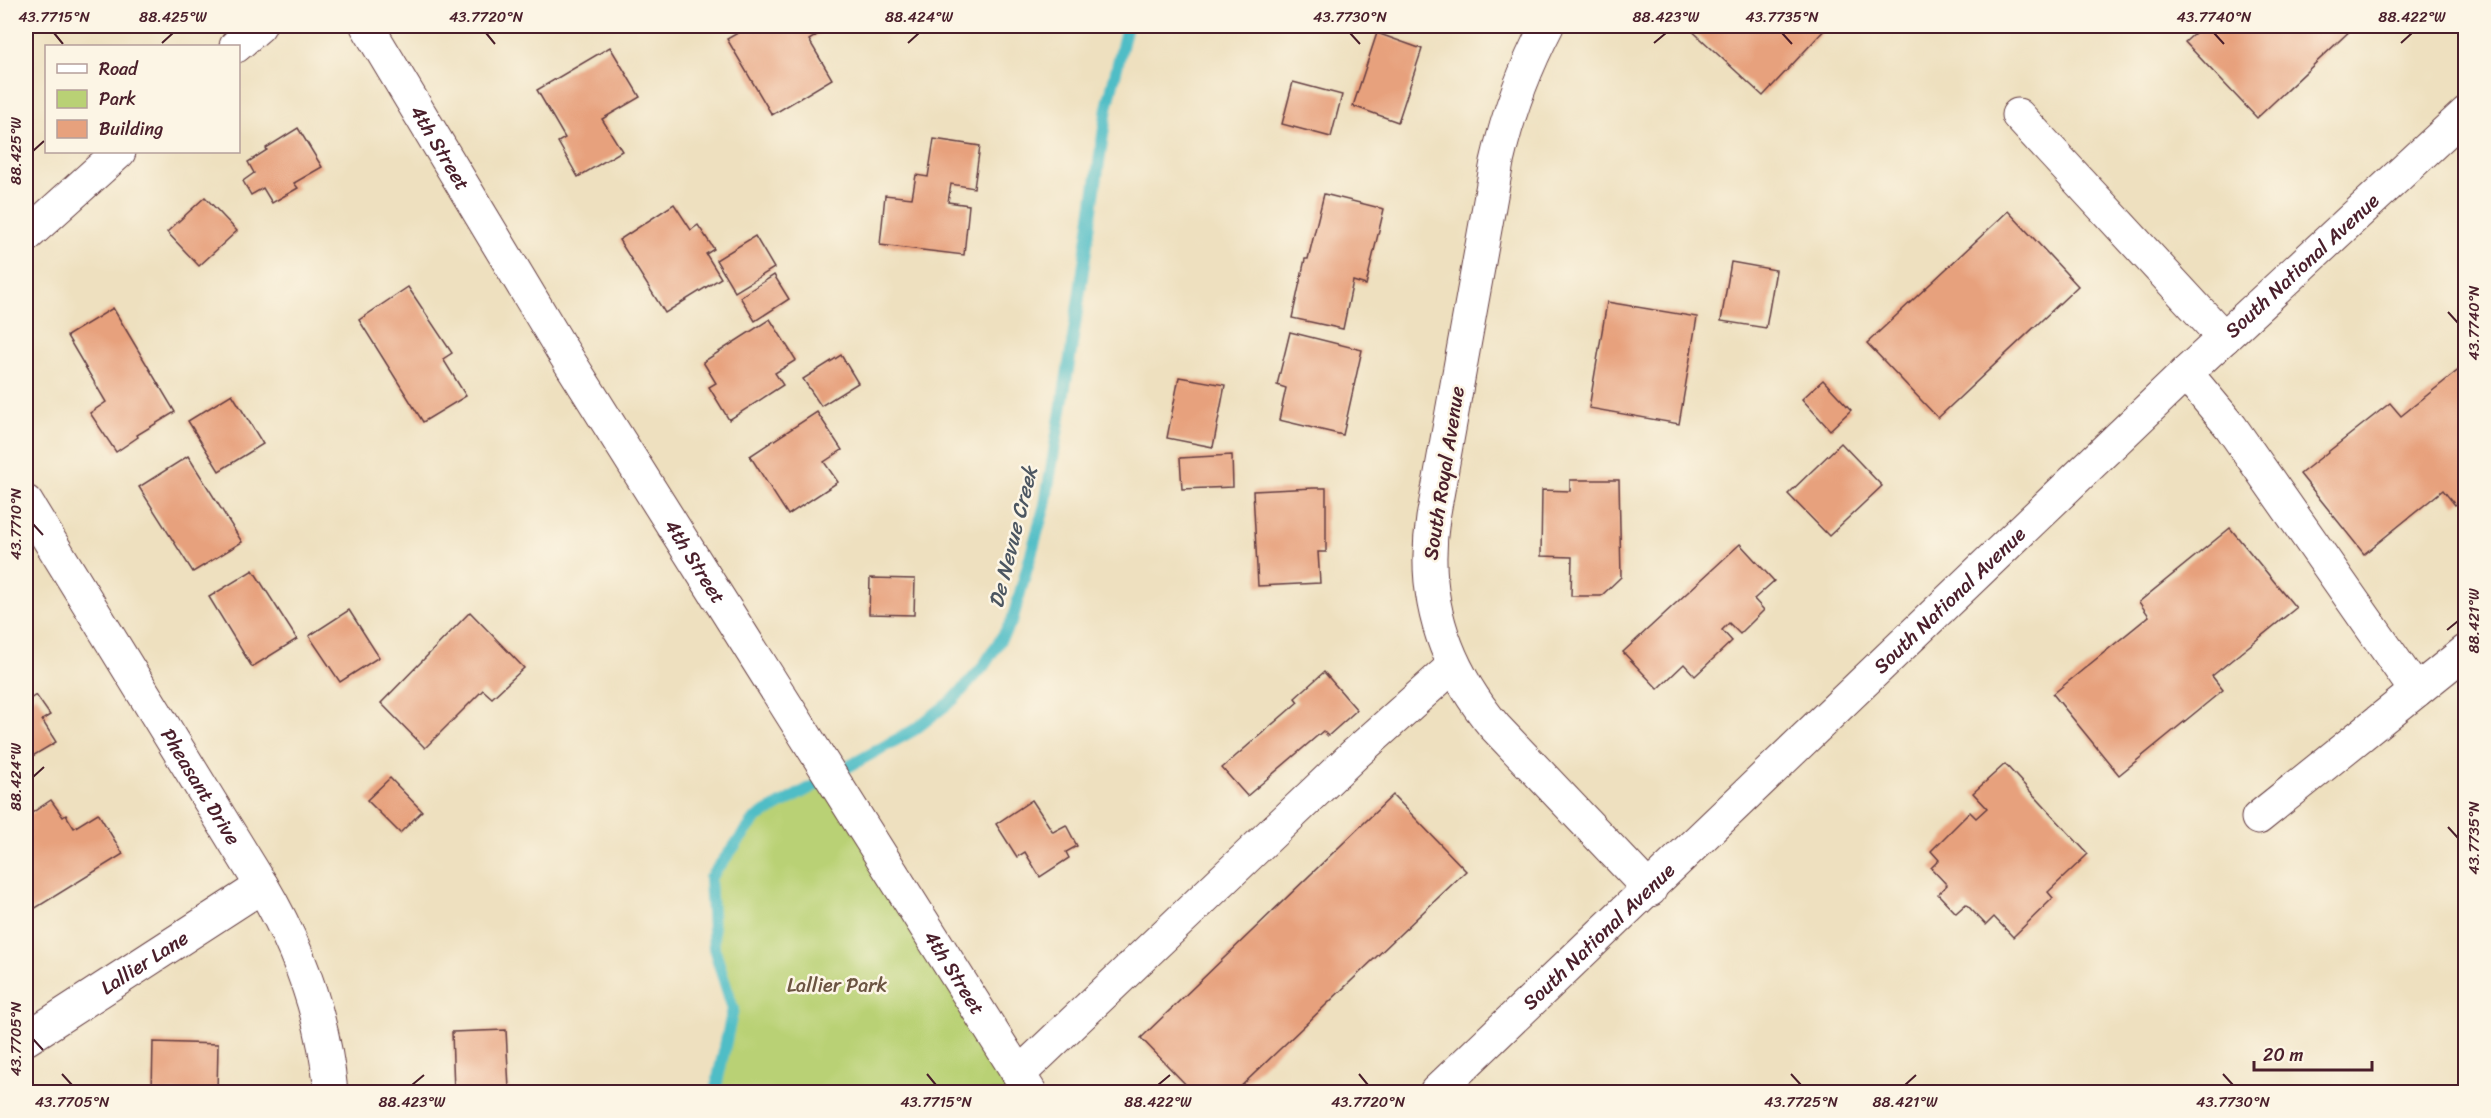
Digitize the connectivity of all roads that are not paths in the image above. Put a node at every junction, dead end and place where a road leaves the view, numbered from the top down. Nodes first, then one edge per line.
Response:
1 (259, 26) edge
2 (367, 26) edge
3 (1546, 26) edge
4 (237, 45) edge
5 (2466, 112) edge
6 (2018, 115) dead end
7 (118, 153) edge
8 (26, 236) edge
9 (2224, 338) junction
10 (2186, 373) junction
11 (26, 502) edge
12 (2466, 651) edge
13 (1453, 666) junction
14 (2416, 691) junction
15 (2258, 818) dead end
16 (262, 886) junction
17 (1650, 890) junction
18 (26, 1039) edge
19 (1025, 1083) edge
20 (331, 1092) edge
21 (1436, 1092) edge

1 - 4 street
2 - 19 street, 4th Street
3 - 13 street, South Royal Avenue
5 - 9 street, South National Avenue
6 - 9 street
7 - 8 street
9 - 10 street, South National Avenue
10 - 14 street
10 - 17 street, South National Avenue
11 - 16 street, Pheasant Drive
12 - 14 street
13 - 17 street, South Royal Avenue
13 - 19 street
14 - 15 street
16 - 18 street, Lallier Lane
16 - 20 street, Pheasant Drive
17 - 21 street, South National Avenue

